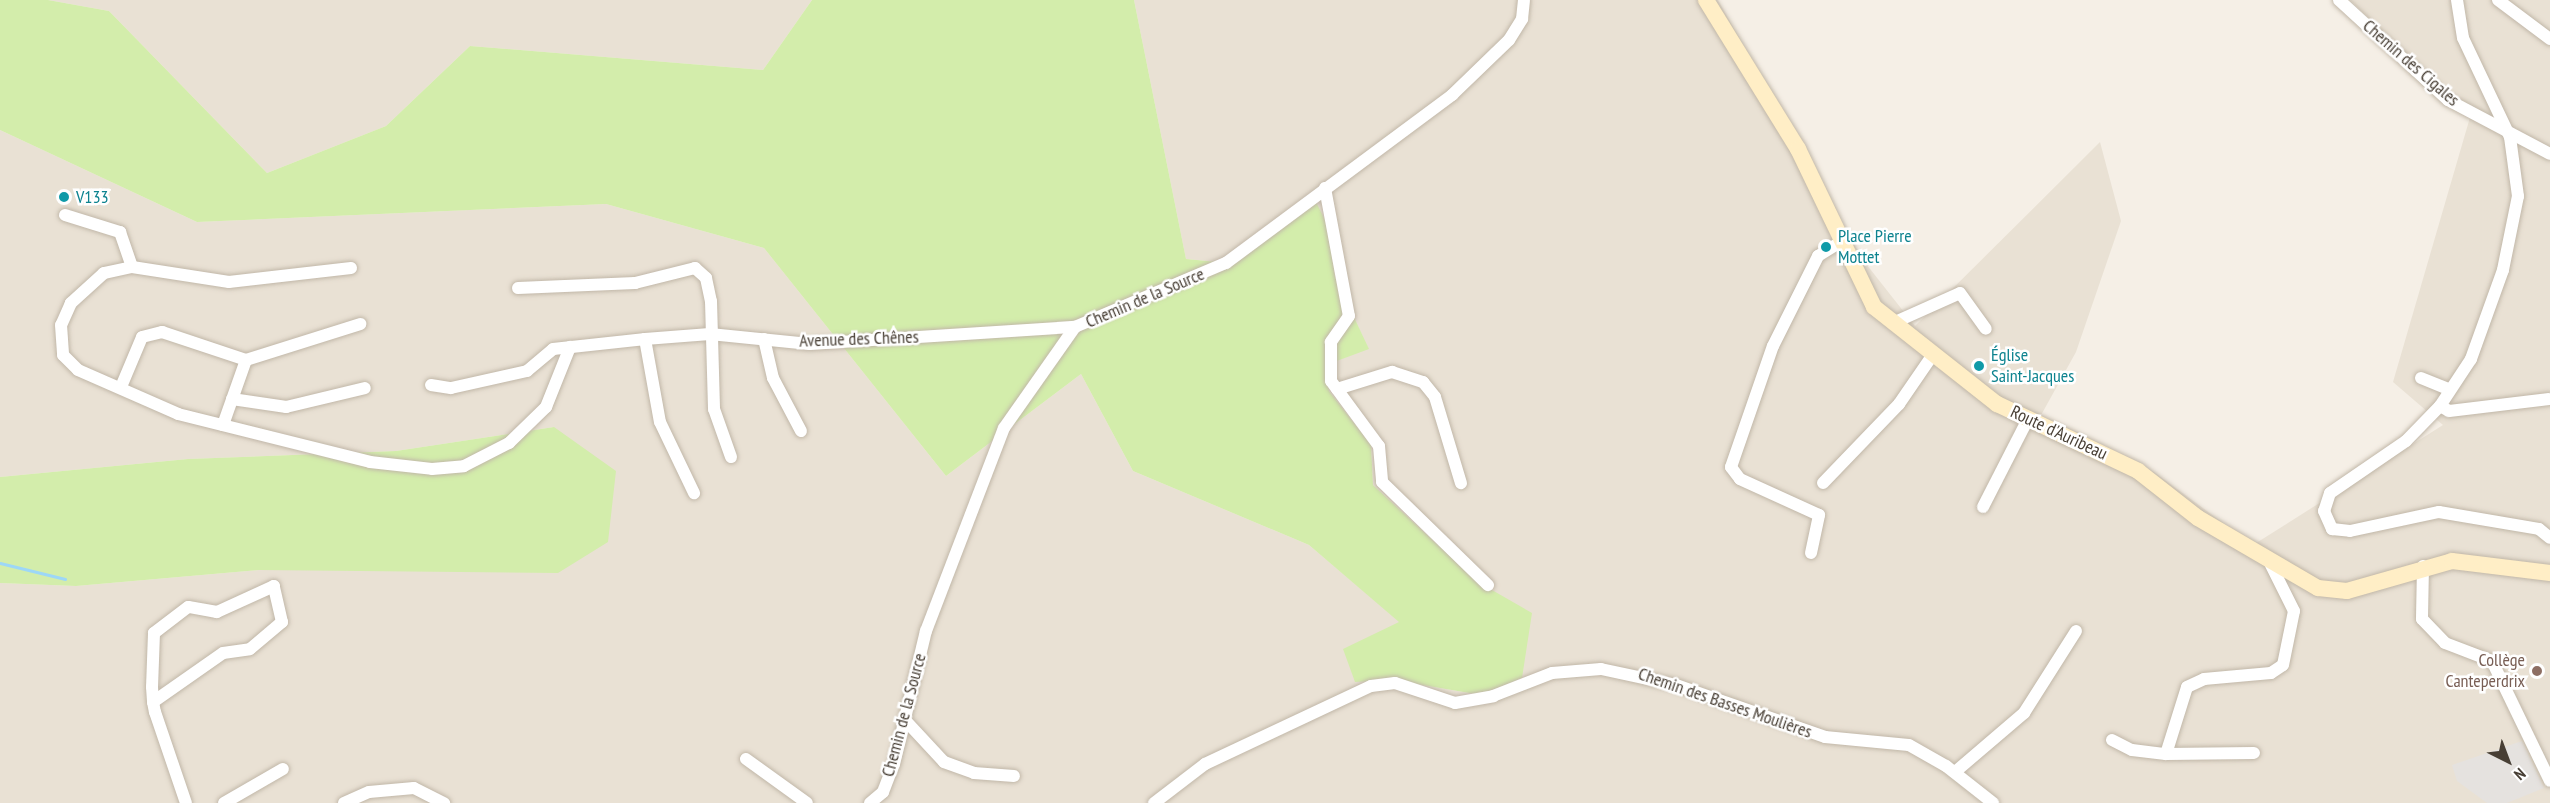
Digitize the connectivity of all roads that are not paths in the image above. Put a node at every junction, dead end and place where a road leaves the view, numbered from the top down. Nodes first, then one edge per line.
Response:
1 (1524, 0) edge
2 (1706, 0) edge
3 (2339, 0) edge
4 (2457, 0) edge
5 (2498, 0) edge
6 (2550, 39) edge
7 (2510, 136) junction
8 (2550, 154) edge
9 (1324, 188) junction
10 (65, 214) dead end
11 (1840, 242) junction
12 (132, 267) junction
13 (351, 268) dead end
14 (518, 288) dead end
15 (1893, 323) junction
16 (360, 324) dead end
17 (1076, 327) junction
18 (1986, 329) dead end
19 (710, 334) junction
20 (645, 339) junction
21 (764, 339) junction
22 (570, 347) junction
23 (1932, 356) junction
24 (246, 360) junction
25 (2421, 378) dead end
26 (431, 385) dead end
27 (121, 387) junction
28 (364, 388) dead end
29 (1337, 389) junction
30 (2450, 390) junction
31 (232, 399) junction
32 (2549, 399) edge
33 (2440, 406) junction
34 (2027, 421) junction
35 (223, 425) junction
36 (801, 431) dead end
37 (731, 457) dead end
38 (1461, 483) dead end
39 (1823, 483) dead end
40 (694, 493) dead end
41 (1983, 507) dead end
42 (2550, 537) edge
43 (1811, 553) dead end
44 (2269, 561) junction
45 (2423, 566) junction
46 (2550, 573) edge
47 (1488, 585) dead end
48 (2076, 631) dead end
49 (153, 702) junction
50 (905, 720) junction
51 (2112, 740) dead end
52 (2254, 753) dead end
53 (2166, 754) junction
54 (746, 759) dead end
55 (283, 769) dead end
56 (1955, 772) junction
57 (1014, 776) dead end
58 (2550, 781) edge
59 (186, 803) edge
60 (224, 803) edge
61 (344, 803) edge
62 (444, 803) edge
63 (807, 803) edge
64 (870, 803) edge
65 (1154, 803) edge
66 (1993, 803) edge

1 - 9 street, Chemin de la Source
2 - 11 street, Route d'Auribeau
3 - 7 street, Chemin des Cigales
4 - 7 street
5 - 6 street
7 - 8 street, Chemin des Cigales
7 - 30 street
9 - 17 street, Chemin de la Source
9 - 29 street
10 - 12 street
11 - 15 street, Route d'Auribeau
11 - 43 street
12 - 13 street
12 - 27 street
14 - 19 street
15 - 18 street
15 - 23 street, Route d'Auribeau
16 - 24 street
17 - 21 street, Avenue des Chênes
17 - 50 street, Chemin de la Source
19 - 20 street, Avenue des Chênes
19 - 21 street, Avenue des Chênes
19 - 37 street
20 - 22 street, Avenue des Chênes
20 - 40 street
21 - 36 street
22 - 26 street, Avenue des Chênes
22 - 35 street
23 - 34 street, Route d'Auribeau
23 - 39 street
24 - 27 street
24 - 31 street
25 - 30 street
27 - 35 street
28 - 31 street
29 - 38 street
29 - 47 street
30 - 33 street
31 - 35 street
32 - 33 street
33 - 42 street
34 - 41 street
34 - 44 street, Route d'Auribeau
44 - 45 street, Route d'Auribeau
44 - 53 street
45 - 46 street, Route d'Auribeau
45 - 58 street
48 - 56 street
49 - 49 street
49 - 59 street
50 - 57 street
50 - 64 street, Chemin de la Source
51 - 53 street
52 - 53 street
54 - 63 street
55 - 60 street
56 - 65 street, Chemin des Basses Moulières
56 - 66 street, Chemin des Basses Moulières
61 - 62 street

